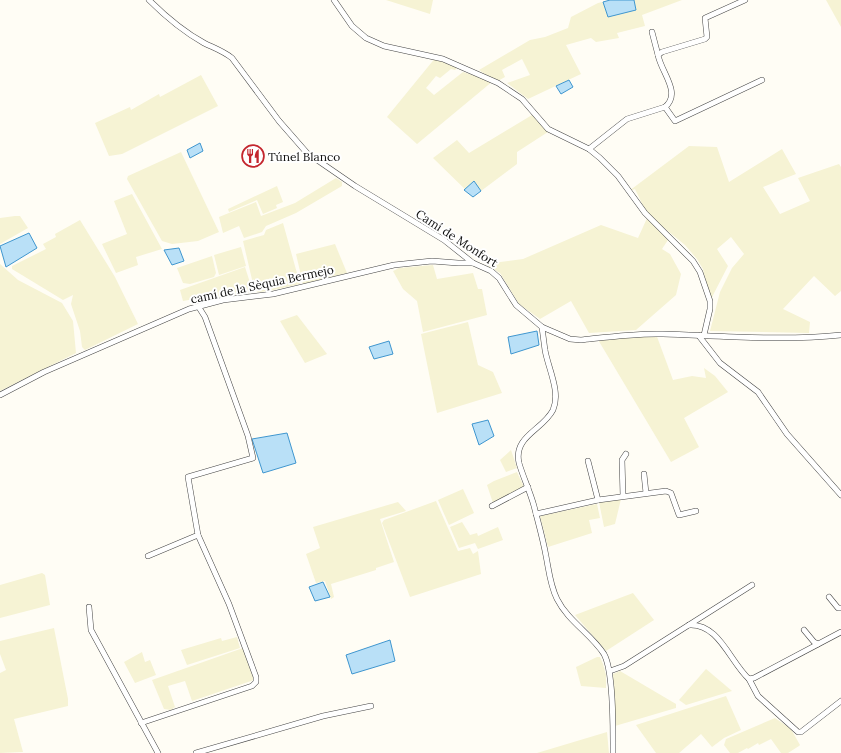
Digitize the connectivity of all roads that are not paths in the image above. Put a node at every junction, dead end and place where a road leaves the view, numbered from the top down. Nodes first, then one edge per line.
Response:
1 (149, 0) edge
2 (334, 0) edge
3 (745, 0) edge
4 (652, 32) dead end
5 (658, 55) junction
6 (762, 80) dead end
7 (665, 107) junction
8 (589, 149) junction
9 (473, 263) junction
10 (198, 306) junction
11 (542, 327) junction
12 (841, 335) edge
13 (701, 336) junction
14 (0, 395) edge
15 (626, 454) dead end
16 (588, 461) dead end
17 (644, 474) dead end
18 (528, 487) junction
19 (646, 493) junction
20 (841, 495) edge
21 (623, 496) junction
22 (598, 500) junction
23 (492, 506) dead end
24 (696, 510) dead end
25 (536, 514) junction
26 (198, 535) junction
27 (148, 556) dead end
28 (752, 585) dead end
29 (829, 597) dead end
30 (89, 607) dead end
31 (841, 608) edge
32 (689, 625) junction
33 (804, 630) dead end
34 (841, 632) edge
35 (818, 644) junction
36 (610, 671) junction
37 (750, 679) junction
38 (841, 701) edge
39 (371, 706) dead end
40 (141, 723) junction
41 (158, 753) edge
42 (196, 753) edge
43 (613, 753) edge

1 - 9 street, Camí de Monfort
2 - 8 street
3 - 5 street
4 - 5 street
5 - 7 street
6 - 7 street
7 - 8 street
8 - 13 street
9 - 10 street, camí de la Sèquia Bermejo
9 - 11 street, Camí de Monfort
10 - 14 street, camí de la Sèquia Bermejo
10 - 26 street
11 - 13 street, Camí de Monfort
11 - 18 street
12 - 13 street, Camí de Monfort
13 - 20 street
15 - 21 street
16 - 22 street
17 - 19 street
18 - 23 street
18 - 25 street
19 - 21 street
19 - 24 street
21 - 22 street
22 - 25 street
25 - 36 street
26 - 27 street
26 - 40 street
28 - 32 street
29 - 31 street
30 - 40 street
32 - 36 street
32 - 37 street
33 - 35 street
34 - 35 street
35 - 37 street
36 - 43 street
37 - 38 street
39 - 42 street
40 - 41 street

